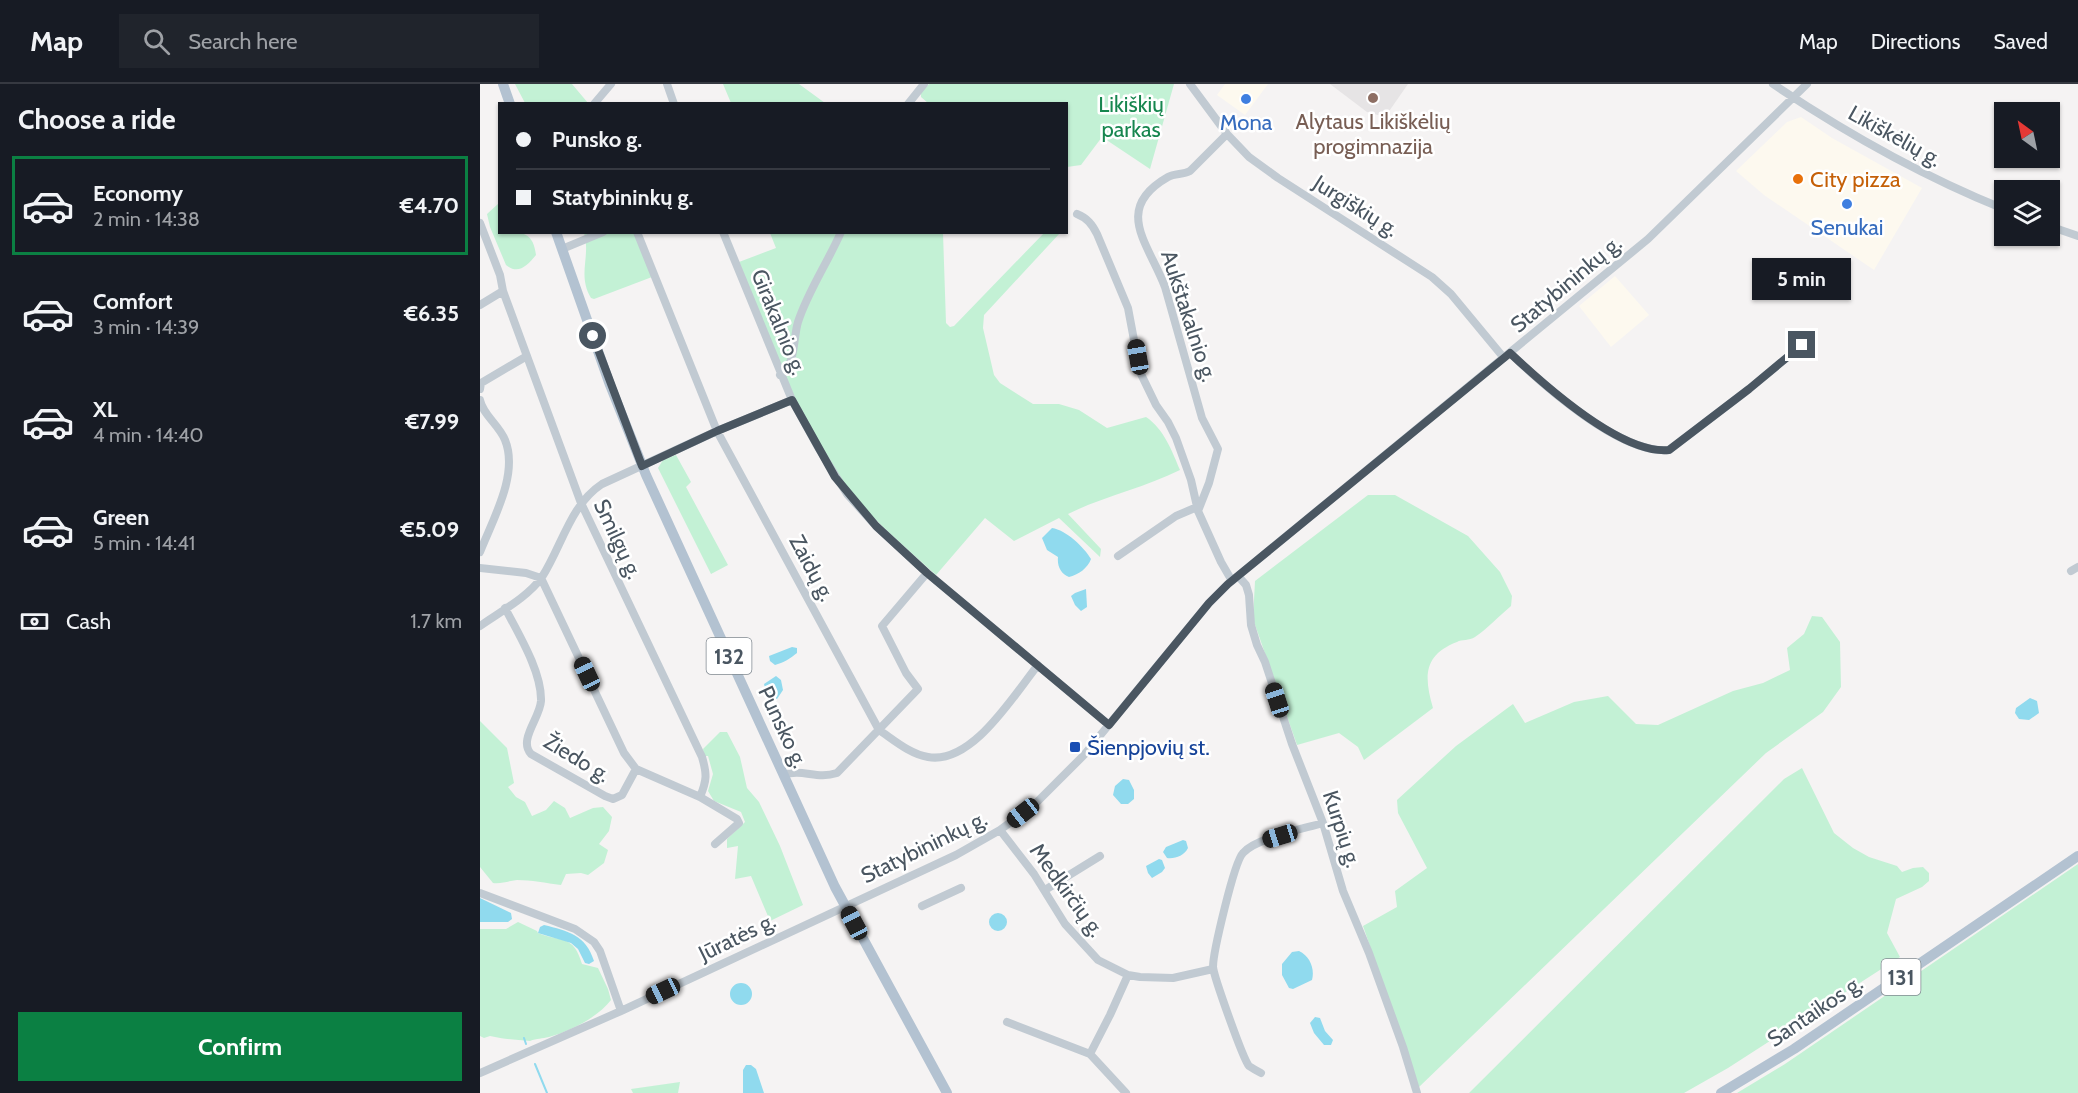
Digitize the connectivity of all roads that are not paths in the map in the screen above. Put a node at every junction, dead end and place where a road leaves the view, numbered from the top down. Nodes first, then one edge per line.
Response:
1 (503, 84) edge
2 (611, 84) edge
3 (667, 84) edge
4 (924, 84) edge
5 (1190, 84) edge
6 (1773, 84) edge
7 (1807, 84) edge
8 (1794, 97) junction
9 (509, 102) edge
10 (596, 102) edge
11 (673, 102) edge
12 (910, 102) edge
13 (1227, 134) junction
14 (1994, 205) edge
15 (1077, 214) dead end
16 (480, 223) edge
17 (2060, 230) edge
18 (481, 232) edge
19 (557, 234) edge
20 (598, 234) edge
21 (639, 234) edge
22 (724, 234) edge
23 (840, 234) edge
24 (2078, 236) edge
25 (562, 249) junction
26 (503, 291) junction
27 (480, 305) edge
28 (1802, 345) dead end
29 (1507, 355) junction
30 (527, 356) junction
31 (780, 375) junction
32 (480, 389) edge
33 (480, 400) edge
34 (792, 400) junction
35 (717, 431) junction
36 (642, 466) junction
37 (581, 503) junction
38 (1198, 509) junction
39 (480, 552) edge
40 (1118, 556) dead end
41 (480, 568) edge
42 (927, 573) junction
43 (541, 578) junction
44 (1235, 578) junction
45 (505, 608) junction
46 (480, 626) edge
47 (1038, 665) junction
48 (1109, 725) junction
49 (879, 730) junction
50 (636, 769) junction
51 (783, 775) junction
52 (700, 797) junction
53 (1323, 823) junction
54 (1000, 830) junction
55 (715, 844) dead end
56 (1100, 856) dead end
57 (2078, 856) edge
58 (961, 888) dead end
59 (1045, 891) junction
60 (480, 893) edge
61 (844, 906) junction
62 (922, 906) dead end
63 (1213, 969) junction
64 (1128, 975) junction
65 (621, 1011) junction
66 (1007, 1022) dead end
67 (1090, 1054) junction
68 (480, 1073) edge
69 (1261, 1073) dead end
70 (947, 1093) edge
71 (1126, 1093) edge
72 (1417, 1093) edge
73 (1721, 1093) edge

1 - 9 main road
2 - 10 street
3 - 11 street
4 - 12 street
5 - 13 street, Jurgiškių g.
6 - 8 street, Likiškėlių g.
7 - 8 street, Statybininkų g.
8 - 14 street, Likiškėlių g.
8 - 29 street, Statybininkų g.
13 - 29 street, Jurgiškių g.
13 - 38 street, Aukštakalnio g.
15 - 38 street
16 - 18 street, Smilgų g.
17 - 24 street
18 - 26 street, Smilgų g.
19 - 25 main road, Punsko g. / 132
20 - 25 street
21 - 35 street, Zaidų g.
22 - 31 street, Girakalnio g.
23 - 31 street
25 - 36 main road, Punsko g. / 132
26 - 27 street
26 - 30 street, Smilgų g.
28 - 29 street, Jurgiškių g.
29 - 44 street, Statybininkų g.
30 - 32 street
30 - 37 street, Smilgų g.
31 - 34 street, Girakalnio g.
33 - 39 street
34 - 35 street
34 - 42 street, Girakalnio g.
35 - 36 street
35 - 49 street, Zaidų g.
36 - 37 street
36 - 51 main road, Punsko g. / 132
37 - 43 street
37 - 52 street, Smilgų g.
38 - 40 street
38 - 44 street
41 - 43 street
42 - 47 street, Girakalnio g.
42 - 49 street
43 - 45 street
43 - 50 street, Žiedo g.
44 - 48 street, Statybininkų g.
44 - 53 street, Kurpių g.
45 - 46 street
45 - 50 street, Žiedo g.
47 - 48 street, Girakalnio g.
47 - 49 street, Zaidų g.
48 - 54 street, Statybininkų g.
49 - 51 street
50 - 52 street, Žiedo g.
51 - 61 main road, Punsko g. / 132
52 - 55 street, Žiedo g.
53 - 63 street
53 - 72 street, Kurpių g.
54 - 59 street, Medkirčių g.
54 - 61 street, Statybininkų g.
56 - 59 street
57 - 73 main road, Santaikos g. / 131
58 - 62 street
59 - 64 street, Medkirčių g.
60 - 65 street
61 - 65 street, Jūratės g.
61 - 70 main road, Punsko g. / 132
63 - 64 street, Medkirčių g.
63 - 69 street
64 - 67 street
65 - 68 street, Jūratės g.
66 - 67 street
67 - 71 street

